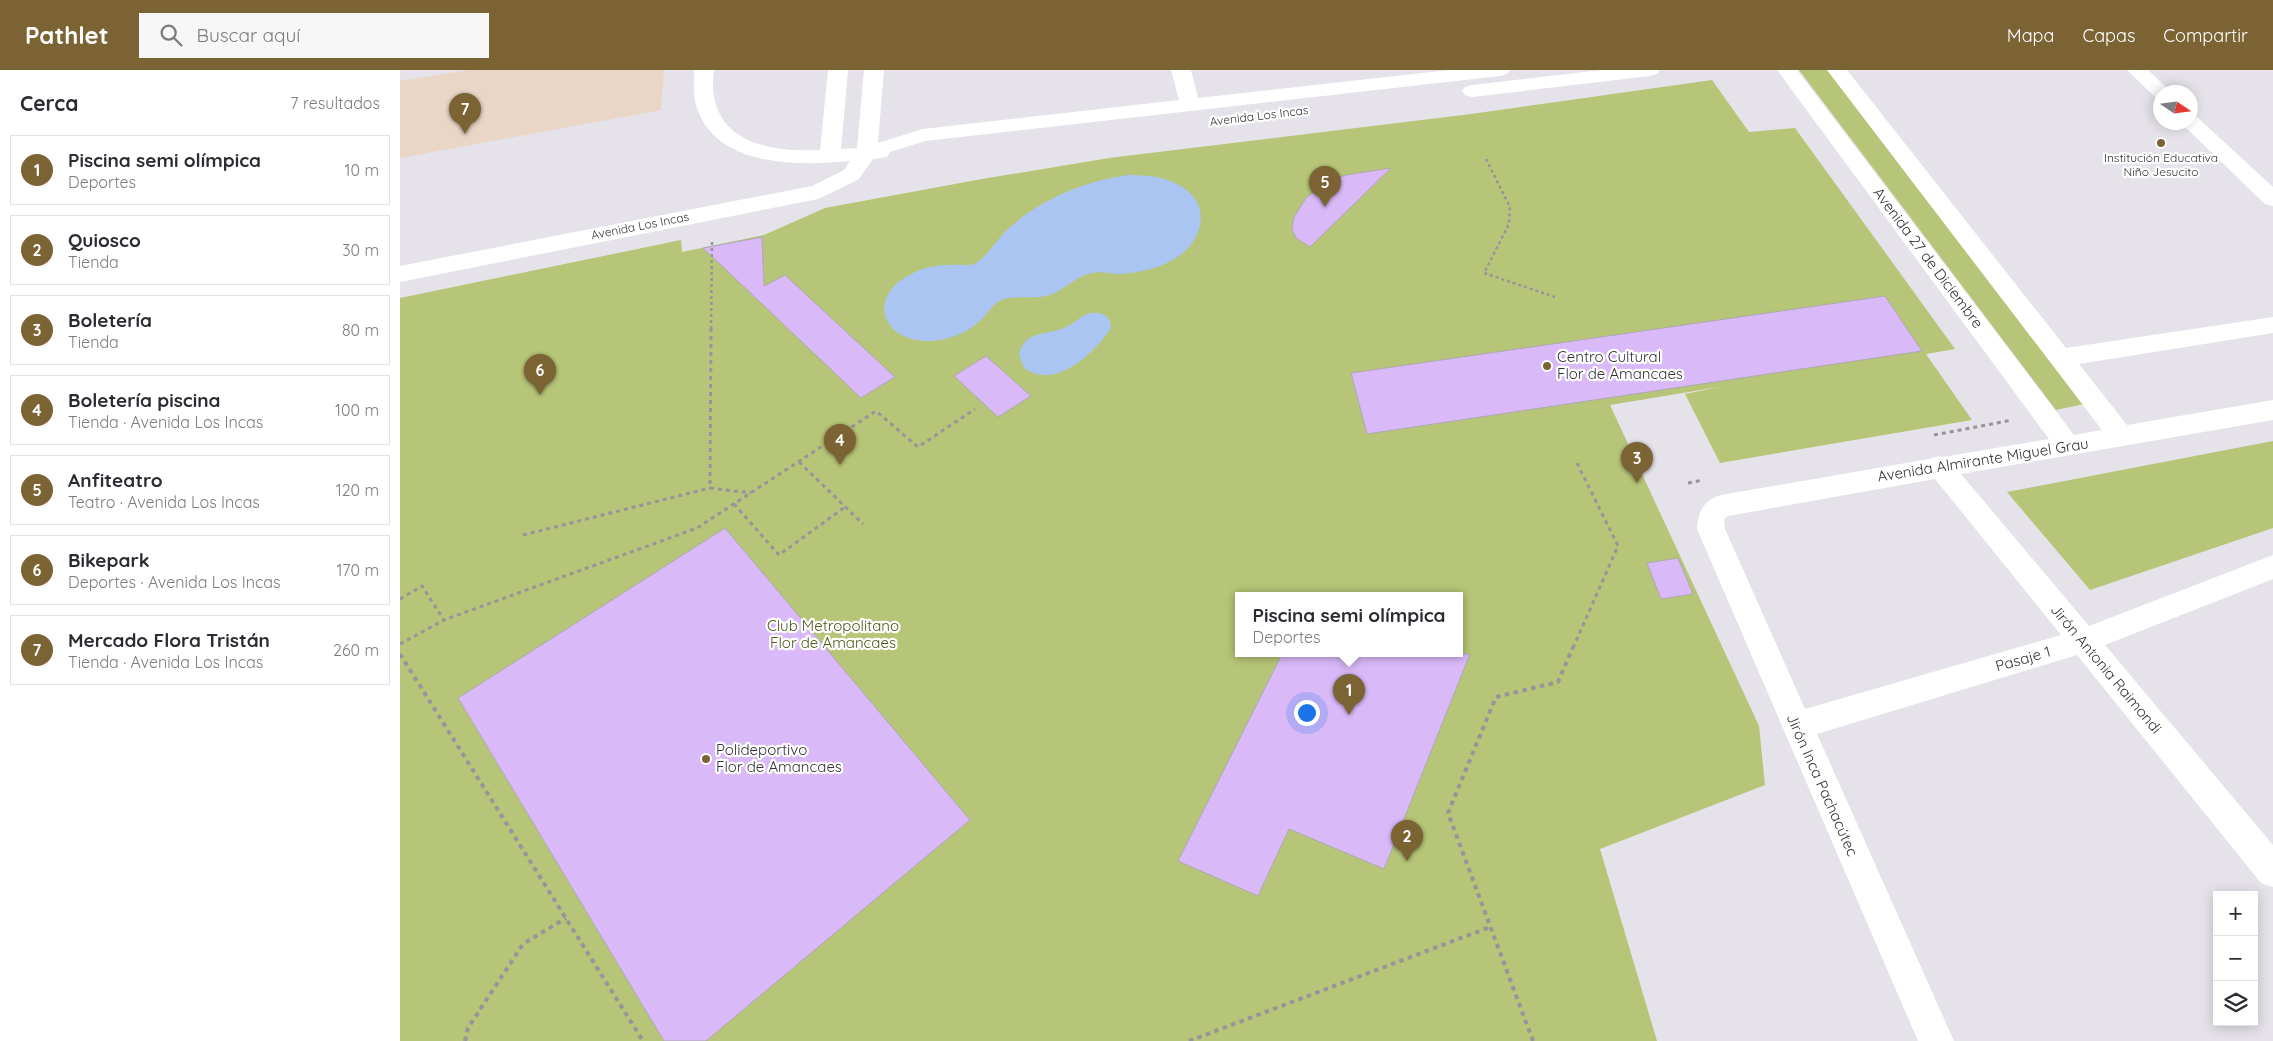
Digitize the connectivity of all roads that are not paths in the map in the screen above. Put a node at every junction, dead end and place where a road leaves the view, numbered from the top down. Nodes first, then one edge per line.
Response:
1 (704, 70) edge
2 (838, 70) edge
3 (874, 70) edge
4 (1182, 70) edge
5 (1500, 70) edge
6 (1650, 70) edge
7 (1787, 70) edge
8 (1837, 70) edge
9 (2137, 70) edge
10 (1478, 71) edge
11 (2153, 85) edge
12 (1278, 114) dead end
13 (1193, 118) junction
14 (1161, 127) dead end
15 (2198, 129) edge
16 (867, 153) junction
17 (830, 156) junction
18 (2273, 199) edge
19 (400, 274) edge
20 (2273, 324) edge
21 (2060, 358) junction
22 (2273, 410) edge
23 (2122, 436) junction
24 (2068, 446) junction
25 (1939, 466) junction
26 (1711, 529) joint
27 (2273, 567) edge
28 (2083, 641) junction
29 (1796, 726) junction
30 (2273, 871) edge
31 (1936, 1041) edge

1 - 17 street
2 - 17 street
3 - 16 street
4 - 13 street
5 - 10 street, Avenida Los Incas
6 - 12 street, Avenida Los Incas
7 - 24 street, Avenida 27 de Diciembre
8 - 21 street
9 - 11 street
10 - 13 street, Avenida Los Incas
13 - 16 street, Avenida Los Incas
14 - 16 street
15 - 18 street
16 - 17 street
16 - 19 street, Avenida Los Incas
20 - 21 street
21 - 23 street
22 - 23 street, Avenida Almirante Miguel Grau
23 - 24 street, Avenida Almirante Miguel Grau
24 - 25 street, Avenida Almirante Miguel Grau
25 - 26 street, Avenida Almirante Miguel Grau
25 - 28 street, Jirón Antonia Raimondi
26 - 29 street, Jirón Inca Pachacútec
27 - 28 street, Pasaje 1
28 - 29 street, Pasaje 1
28 - 30 street, Jirón Antonia Raimondi
29 - 31 street, Jirón Inca Pachacútec

